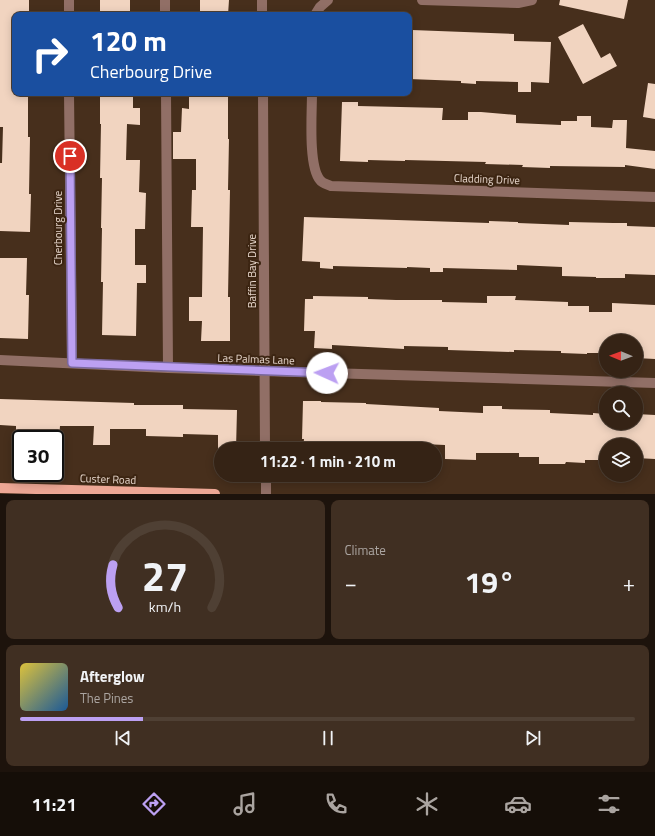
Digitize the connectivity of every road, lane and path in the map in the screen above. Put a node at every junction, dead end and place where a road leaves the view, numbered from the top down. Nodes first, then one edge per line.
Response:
1 (68, 0) edge
2 (165, 0) edge
3 (262, 0) edge
4 (328, 0) edge
5 (422, 0) edge
6 (532, 0) edge
7 (317, 11) edge
8 (69, 12) edge
9 (165, 12) edge
10 (262, 12) edge
11 (69, 96) edge
12 (166, 96) edge
13 (263, 96) edge
14 (312, 96) edge
15 (655, 197) edge
16 (0, 360) edge
17 (72, 363) junction
18 (168, 368) junction
19 (265, 371) junction
20 (655, 383) edge
21 (265, 442) edge
22 (266, 482) edge
23 (0, 488) edge
24 (215, 494) edge
25 (266, 494) edge

1 - 8 street
2 - 9 street
3 - 10 street
4 - 7 street
5 - 6 street
11 - 17 street, Cherbourg Drive
12 - 18 street
13 - 19 street, Baffin Bay Drive
14 - 15 street, Cladding Drive
16 - 17 street, Las Palmas Lane
17 - 18 street, Las Palmas Lane
18 - 19 street, Las Palmas Lane
19 - 20 street, Las Palmas Lane
19 - 21 street, Baffin Bay Drive
22 - 25 street
23 - 24 main road, Custer Road

